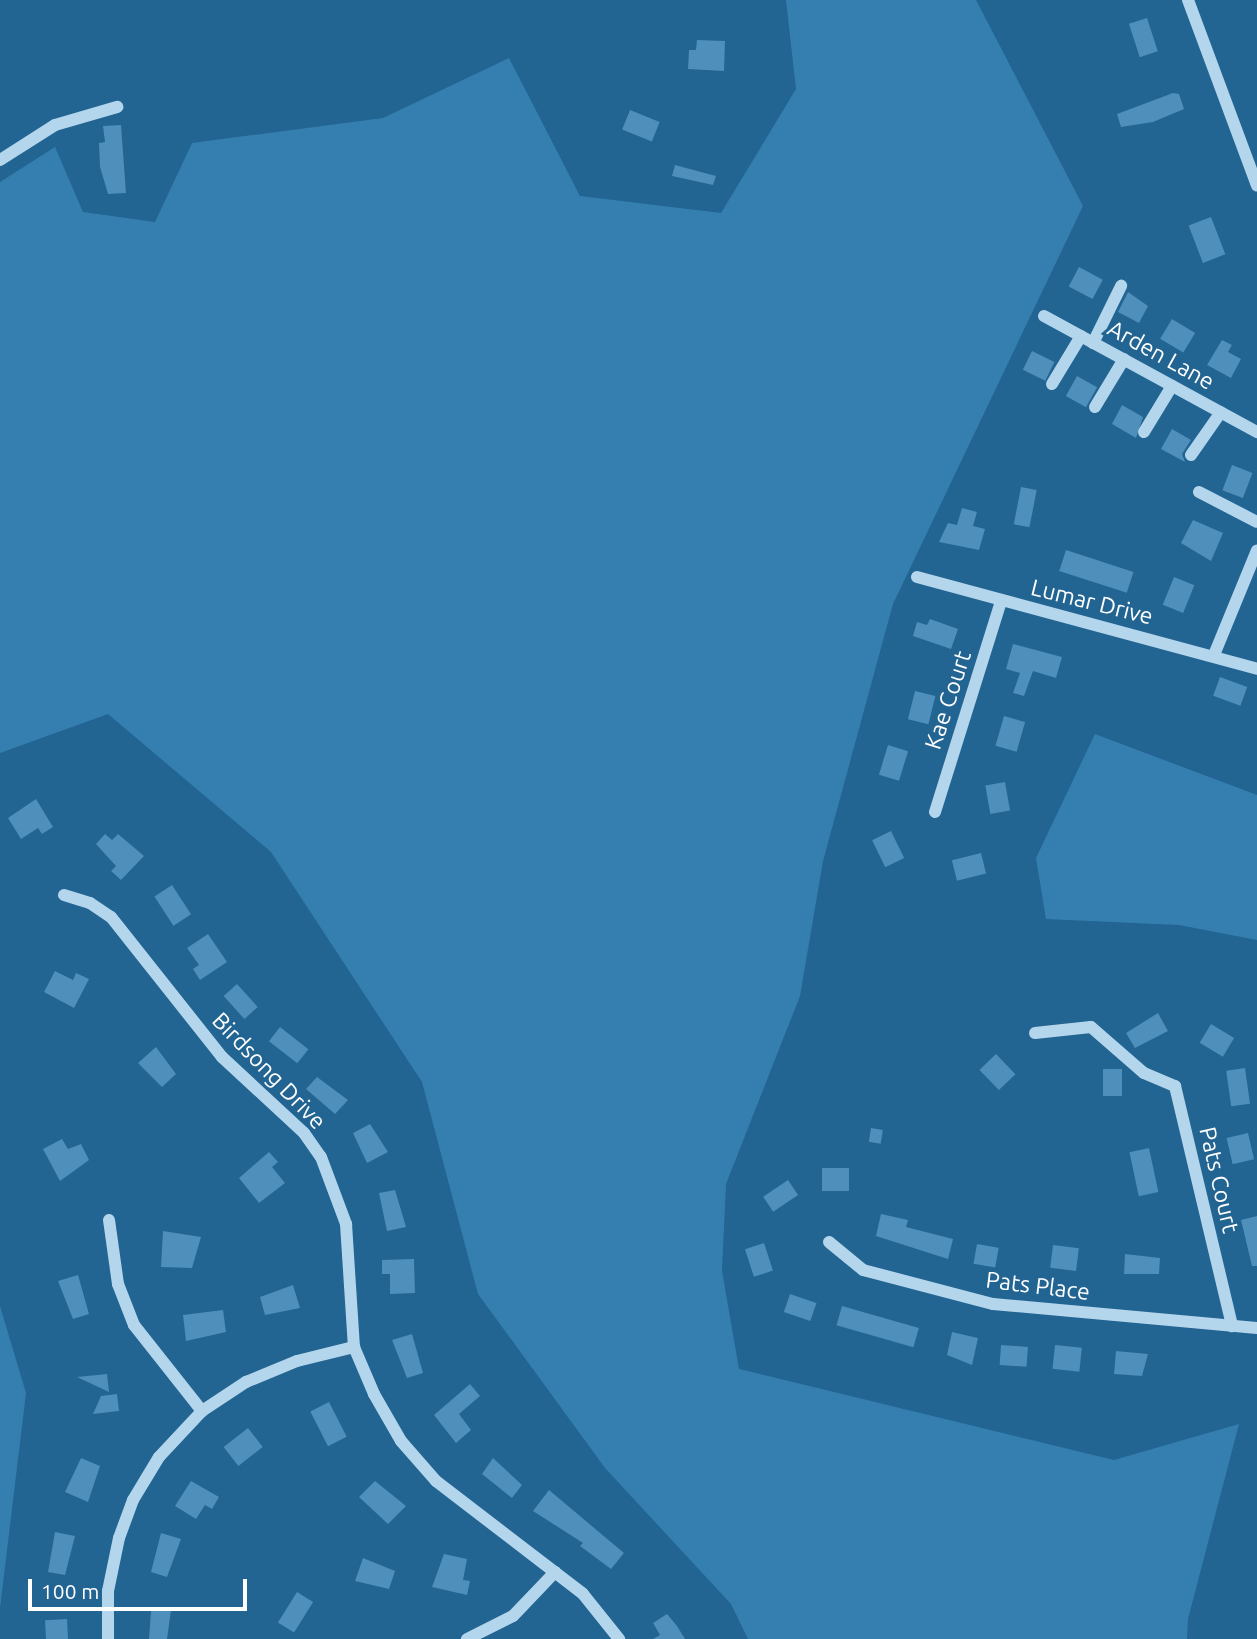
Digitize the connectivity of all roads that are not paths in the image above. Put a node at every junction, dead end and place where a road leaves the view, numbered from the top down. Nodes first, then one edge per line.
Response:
1 (1188, 0) edge
2 (117, 107) dead end
3 (0, 160) edge
4 (1257, 186) edge
5 (1121, 286) dead end
6 (1044, 316) dead end
7 (1081, 336) junction
8 (1094, 343) junction
9 (1124, 359) junction
10 (1052, 384) dead end
11 (1172, 386) junction
12 (1095, 407) dead end
13 (1221, 412) junction
14 (1144, 432) dead end
15 (1257, 432) edge
16 (1191, 455) dead end
17 (1199, 492) dead end
18 (1257, 523) edge
19 (1257, 550) edge
20 (917, 577) dead end
21 (1001, 601) junction
22 (1214, 655) junction
23 (1257, 669) edge
24 (935, 812) dead end
25 (64, 895) dead end
26 (1035, 1033) dead end
27 (109, 1220) dead end
28 (829, 1242) dead end
29 (1232, 1326) junction
30 (1257, 1328) edge
31 (354, 1347) junction
32 (202, 1411) junction
33 (555, 1572) junction
34 (108, 1639) edge
35 (467, 1639) edge
36 (620, 1639) edge

1 - 4 street
2 - 3 street
5 - 8 street
6 - 7 street, Arden Lane
7 - 8 street, Arden Lane
7 - 10 street
8 - 9 street, Arden Lane
9 - 11 street, Arden Lane
9 - 12 street
11 - 13 street, Arden Lane
11 - 14 street
13 - 15 street, Arden Lane
13 - 16 street
17 - 18 street
19 - 22 street
20 - 21 street, Lumar Drive
21 - 22 street, Lumar Drive
21 - 24 street, Kae Court
22 - 23 street, Lumar Drive
25 - 31 street, Birdsong Drive
26 - 29 street, Pats Court
27 - 32 street
28 - 29 street, Pats Place
29 - 30 street, Pats Place
31 - 32 street
31 - 33 street, Birdsong Drive
32 - 34 street
33 - 35 street
33 - 36 street, Birdsong Drive

